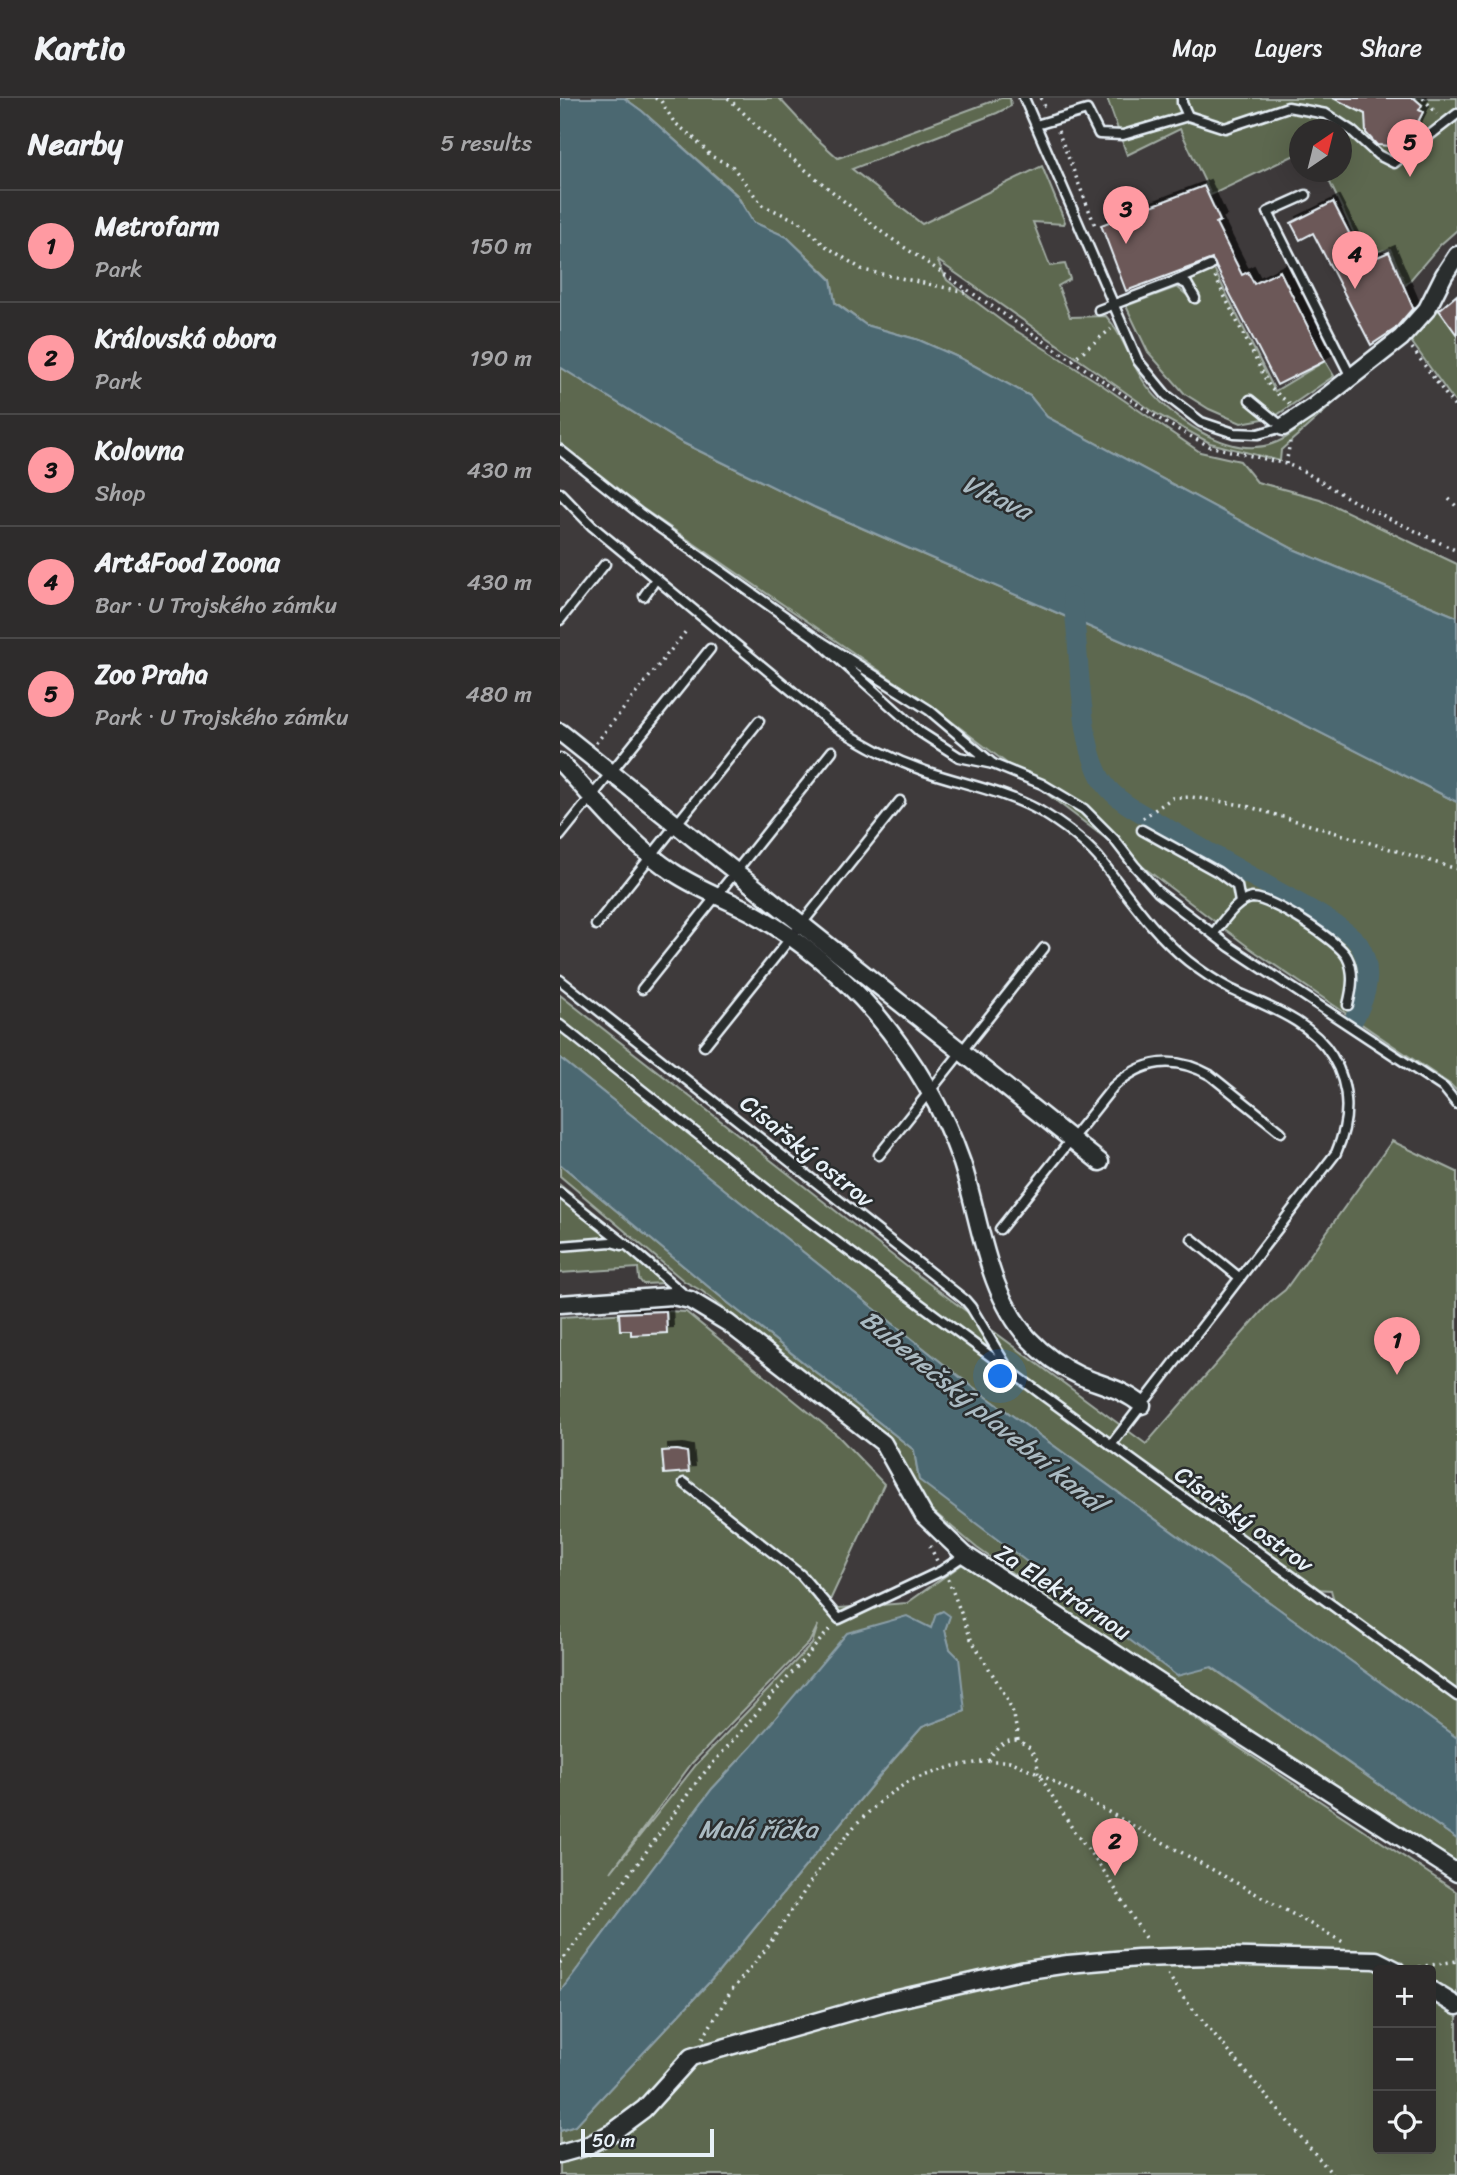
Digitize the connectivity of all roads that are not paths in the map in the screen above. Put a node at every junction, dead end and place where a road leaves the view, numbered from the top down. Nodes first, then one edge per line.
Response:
1 (1024, 98) edge
2 (1182, 98) edge
3 (1457, 114) edge
4 (1188, 116) junction
5 (1036, 125) junction
6 (1306, 195) dead end
7 (1457, 255) edge
8 (1210, 266) road end
9 (1178, 280) junction
10 (1195, 298) dead end
11 (1113, 305) junction
12 (1099, 310) dead end
13 (1351, 377) junction
14 (1250, 400) dead end
15 (1279, 423) junction
16 (560, 450) edge
17 (560, 494) edge
18 (605, 564) dead end
19 (656, 579) junction
20 (644, 596) dead end
21 (560, 620) edge
22 (814, 637) junction
23 (710, 649) dead end
24 (759, 721) dead end
25 (560, 732) edge
26 (832, 751) dead end
27 (560, 761) edge
28 (993, 764) junction
29 (611, 773) junction
30 (592, 796) junction
31 (900, 801) dead end
32 (676, 825) junction
33 (1142, 830) dead end
34 (560, 836) edge
35 (651, 856) junction
36 (734, 873) junction
37 (716, 896) junction
38 (1240, 902) junction
39 (596, 925) dead end
40 (796, 932) junction
41 (1213, 934) junction
42 (1044, 948) dead end
43 (560, 980) edge
44 (642, 989) dead end
45 (1348, 1004) dead end
46 (560, 1025) edge
47 (704, 1046) dead end
48 (962, 1051) junction
49 (930, 1092) junction
50 (1457, 1104) edge
51 (1281, 1132) dead end
52 (1071, 1139) junction
53 (879, 1155) dead end
54 (1100, 1162) dead end
55 (560, 1193) edge
56 (1000, 1229) dead end
57 (1192, 1239) dead end
58 (560, 1245) edge
59 (629, 1247) junction
60 (1240, 1278) junction
61 (690, 1300) junction
62 (560, 1304) edge
63 (1009, 1370) junction
64 (1142, 1405) junction
65 (1111, 1445) junction
66 (684, 1483) dead end
67 (965, 1555) junction
68 (1457, 1696) edge
69 (1457, 1873) edge
70 (1391, 1965) edge
71 (1436, 1993) edge
72 (1457, 2006) edge
73 (560, 2154) edge

1 - 5 lane
2 - 4 lane
3 - 4 lane
4 - 5 lane
5 - 11 lane
6 - 13 lane
7 - 13 street
8 - 9 lane
9 - 10 lane
9 - 11 lane
11 - 12 lane
11 - 15 lane
13 - 15 street
14 - 15 lane
16 - 22 lane
17 - 19 lane
18 - 21 lane
19 - 20 lane
19 - 60 lane
22 - 28 lane
22 - 28 lane
23 - 29 lane
24 - 32 lane
25 - 29 street
26 - 36 lane
27 - 30 street
28 - 41 lane
29 - 30 lane
29 - 32 street
30 - 34 lane
30 - 35 street
31 - 40 lane
32 - 35 lane
32 - 36 street
33 - 38 lane
35 - 37 street
35 - 39 lane
36 - 37 lane
36 - 40 street
37 - 40 street
37 - 44 lane
38 - 41 lane
38 - 45 lane
40 - 47 lane
40 - 48 street
40 - 49 street
41 - 50 lane
42 - 48 lane
43 - 63 lane, Císařský ostrov
46 - 63 lane, Císařský ostrov
48 - 49 lane
48 - 52 street
49 - 53 lane
49 - 64 street
51 - 52 lane
52 - 54 street
52 - 56 lane
55 - 59 lane
57 - 60 lane
58 - 59 lane
59 - 61 lane
60 - 64 lane
61 - 62 street
61 - 67 street, Za Elektrárnou
63 - 65 lane, Císařský ostrov
64 - 65 lane
65 - 68 lane, Císařský ostrov
66 - 67 lane
67 - 69 street, Za Elektrárnou
70 - 73 street
71 - 72 street

